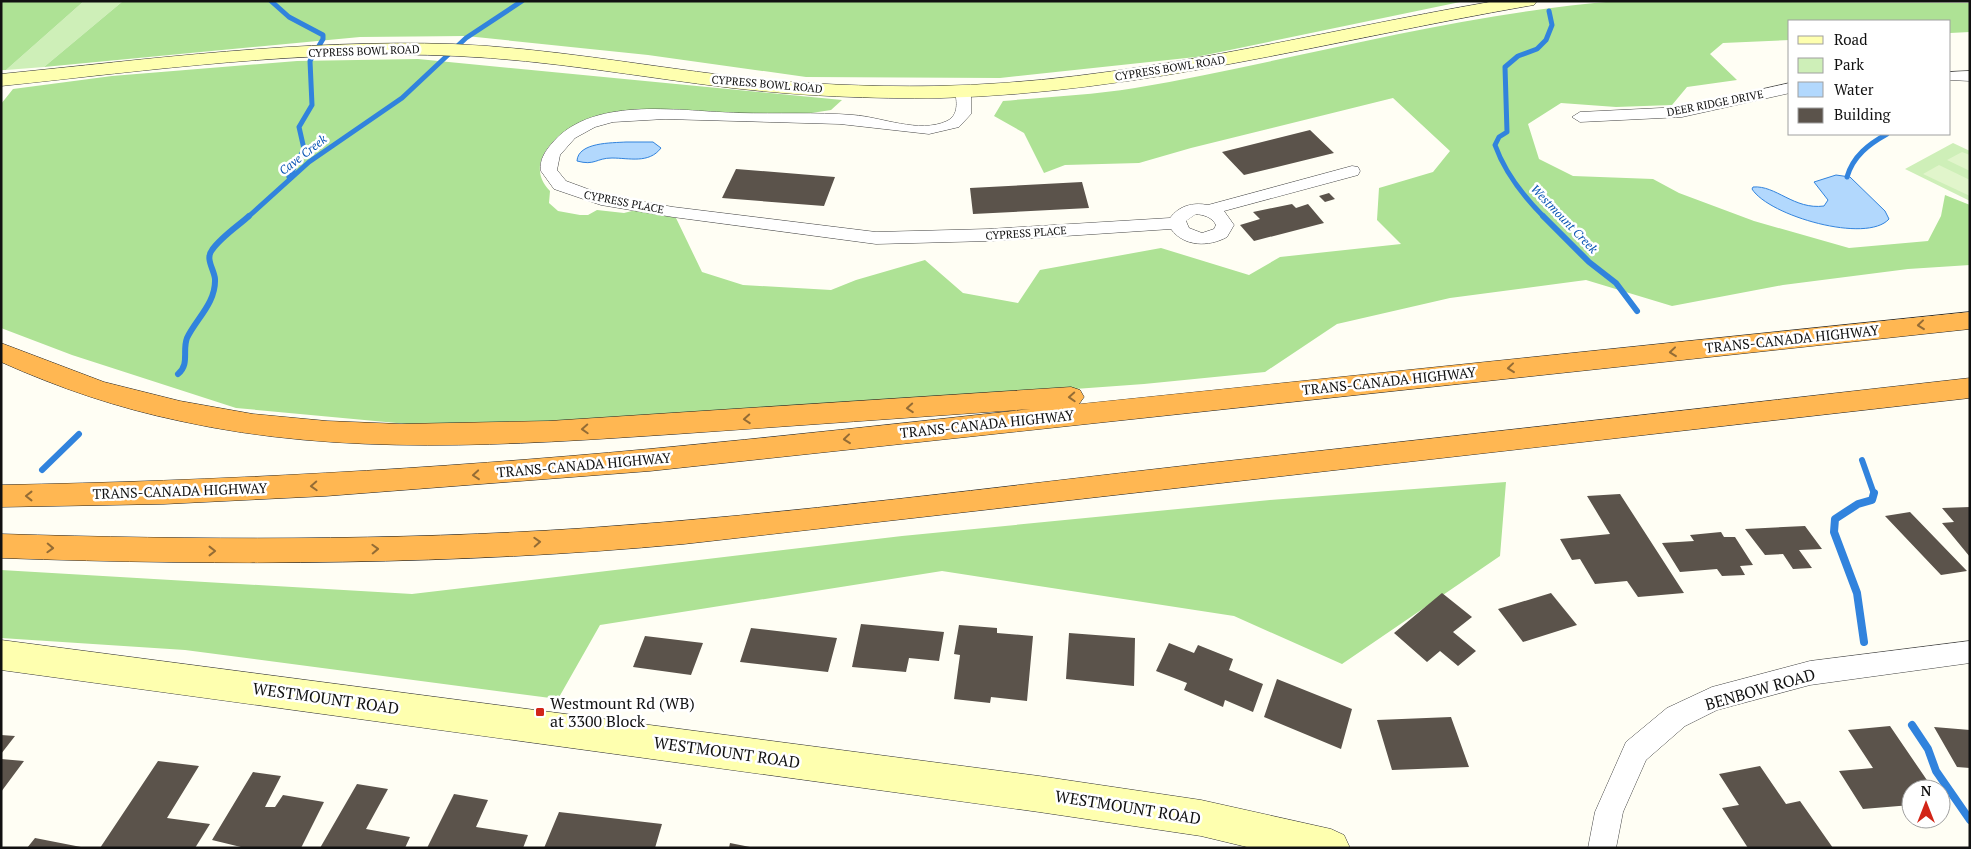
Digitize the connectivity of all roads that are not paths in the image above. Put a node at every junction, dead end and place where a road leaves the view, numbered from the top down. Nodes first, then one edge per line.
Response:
1 (1528, 1) edge
2 (1951, 76) edge
3 (1970, 76) edge
4 (1, 80) edge
5 (1788, 88) edge
6 (963, 91) junction
7 (1580, 117) dead end
8 (1352, 172) dead end
9 (1208, 211) junction
10 (1177, 223) junction
11 (1970, 320) edge
12 (1, 352) edge
13 (1970, 388) edge
14 (1313, 389) junction
15 (1, 496) edge
16 (1, 546) edge
17 (1970, 652) edge
18 (1, 656) edge
19 (1331, 848) edge
20 (1602, 848) edge

1 - 6 street, CYPRESS BOWL ROAD
2 - 3 street
4 - 6 street, CYPRESS BOWL ROAD
5 - 7 street, DEER RIDGE DRIVE
6 - 10 street, CYPRESS PLACE
8 - 9 street
9 - 10 street
9 - 10 street
11 -> 14 highway, TRANS-CANADA HIGHWAY
14 -> 12 highway
16 -> 13 highway
14 -> 15 highway, TRANS-CANADA HIGHWAY
17 - 20 street, BENBOW ROAD
18 - 19 street, WESTMOUNT ROAD

